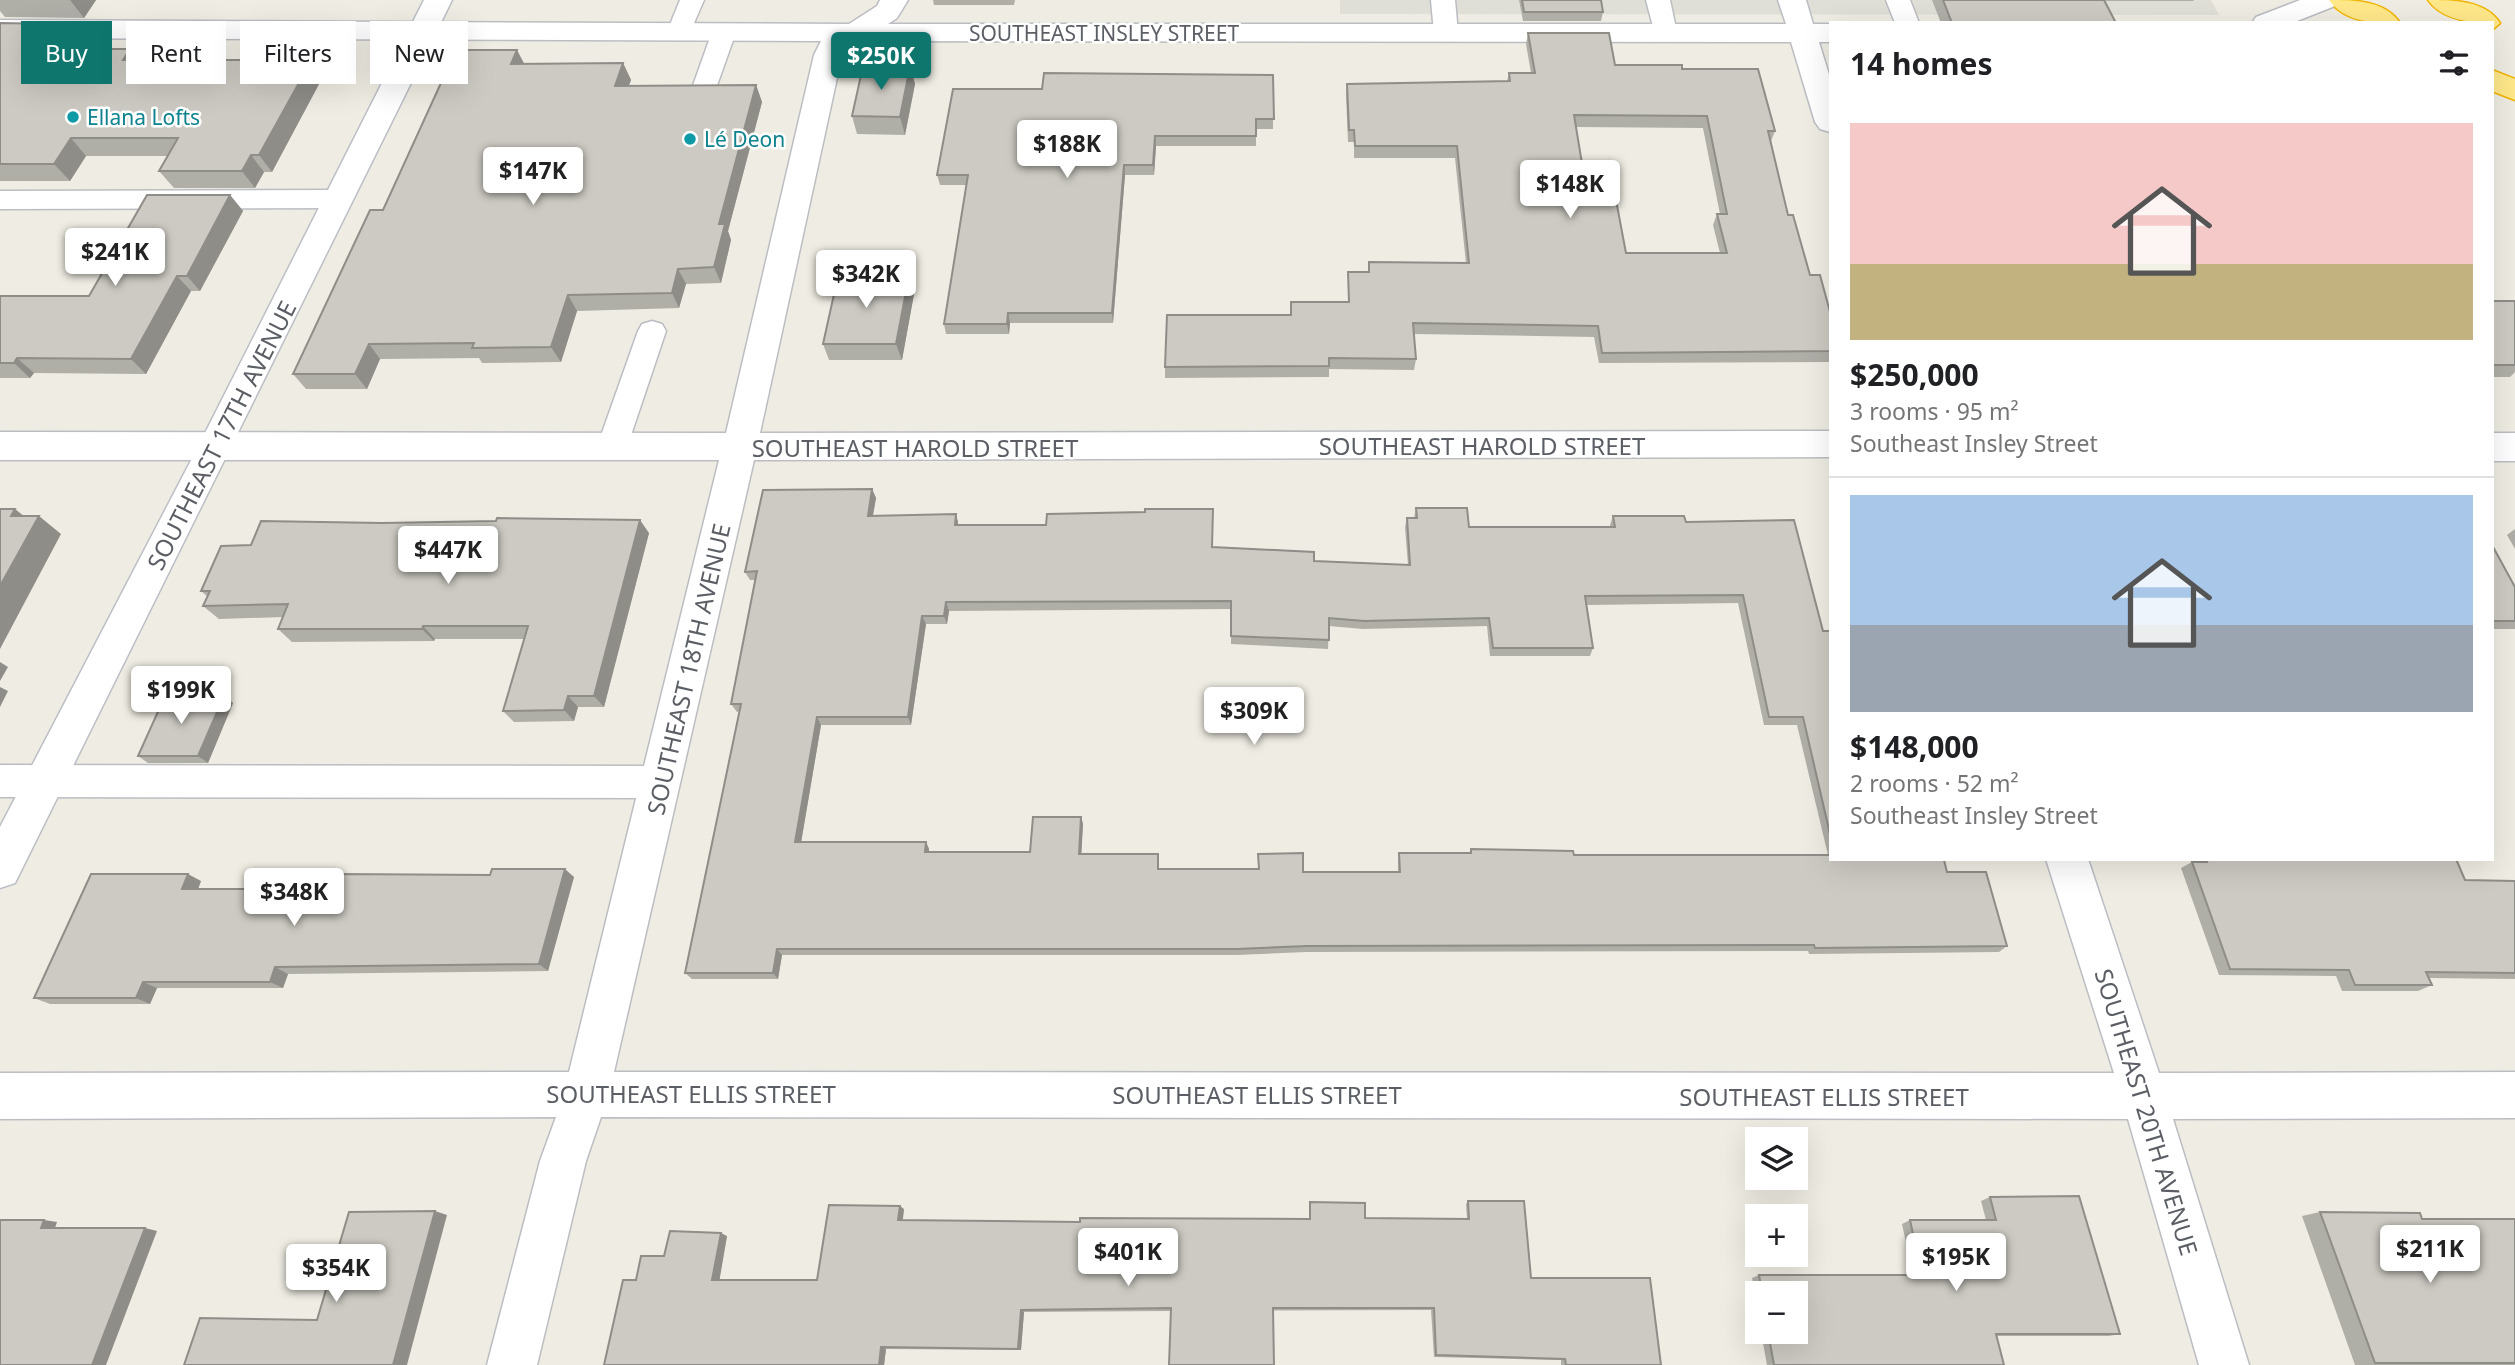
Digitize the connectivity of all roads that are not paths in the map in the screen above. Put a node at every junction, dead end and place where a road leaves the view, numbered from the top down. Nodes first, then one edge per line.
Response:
1 (438, 0) edge
2 (692, 0) edge
3 (894, 0) edge
4 (1443, 0) edge
5 (1658, 0) edge
6 (1792, 0) edge
7 (1898, 0) edge
8 (2325, 0) edge
9 (2343, 0) edge
10 (2442, 0) edge
11 (1345, 6) dead end
12 (428, 21) edge
13 (1906, 21) edge
14 (2271, 21) edge
15 (2382, 21) edge
16 (2482, 21) edge
17 (2494, 27) edge
18 (0, 29) edge
19 (370, 32) edge
20 (468, 32) edge
21 (679, 32) junction
22 (724, 32) junction
23 (854, 33) junction
24 (1346, 33) junction
25 (1446, 33) junction
26 (1665, 33) junction
27 (1816, 33) edge
28 (2515, 38) edge
29 (2494, 80) edge
30 (397, 84) edge
31 (703, 91) edge
32 (2515, 91) edge
33 (1829, 116) edge
34 (0, 200) edge
35 (340, 200) junction
36 (652, 331) dead end
37 (1829, 444) edge
38 (0, 446) edge
39 (215, 447) junction
40 (612, 447) junction
41 (740, 447) junction
42 (2494, 447) edge
43 (2515, 447) edge
44 (45, 780) junction
45 (0, 781) edge
46 (661, 782) junction
47 (2068, 861) edge
48 (0, 869) edge
49 (587, 1093) junction
50 (2515, 1095) edge
51 (0, 1096) edge
52 (2144, 1097) junction
53 (512, 1365) edge
54 (2224, 1365) edge

1 - 12 street, SOUTHEAST 17TH AVENUE
2 - 21 lane
3 - 23 street, SOUTHEAST 18TH AVENUE
4 - 25 lane
5 - 26 lane
6 - 27 street
7 - 13 lane
8 - 14 street
9 - 15 highway
10 - 16 highway
11 - 24 street
17 - 28 highway
18 - 19 street, SOUTHEAST INSLEY STREET
20 - 21 street, SOUTHEAST INSLEY STREET
21 - 22 street, SOUTHEAST INSLEY STREET
22 - 23 street, SOUTHEAST INSLEY STREET
22 - 31 lane
23 - 24 street, SOUTHEAST INSLEY STREET
23 - 41 street, SOUTHEAST 18TH AVENUE
24 - 25 street, SOUTHEAST INSLEY STREET
25 - 26 street, SOUTHEAST INSLEY STREET
26 - 27 street, SOUTHEAST INSLEY STREET
27 - 33 street
29 - 32 highway
30 - 35 street, SOUTHEAST 17TH AVENUE
34 - 35 lane
35 - 39 street, SOUTHEAST 17TH AVENUE
36 - 40 lane
37 - 41 street, SOUTHEAST HAROLD STREET
38 - 39 street, SOUTHEAST HAROLD STREET
39 - 40 street, SOUTHEAST HAROLD STREET
39 - 44 street, SOUTHEAST 17TH AVENUE
40 - 41 street, SOUTHEAST HAROLD STREET
41 - 46 street, SOUTHEAST 18TH AVENUE
42 - 43 street
44 - 45 lane
44 - 46 lane
44 - 48 street, SOUTHEAST 17TH AVENUE
46 - 49 street, SOUTHEAST 18TH AVENUE
47 - 52 street, SOUTHEAST 20TH AVENUE
49 - 51 street, SOUTHEAST ELLIS STREET
49 - 52 street, SOUTHEAST ELLIS STREET
49 - 53 street, SOUTHEAST 18TH AVENUE
50 - 52 street, SOUTHEAST ELLIS STREET
52 - 54 street, SOUTHEAST 20TH AVENUE

